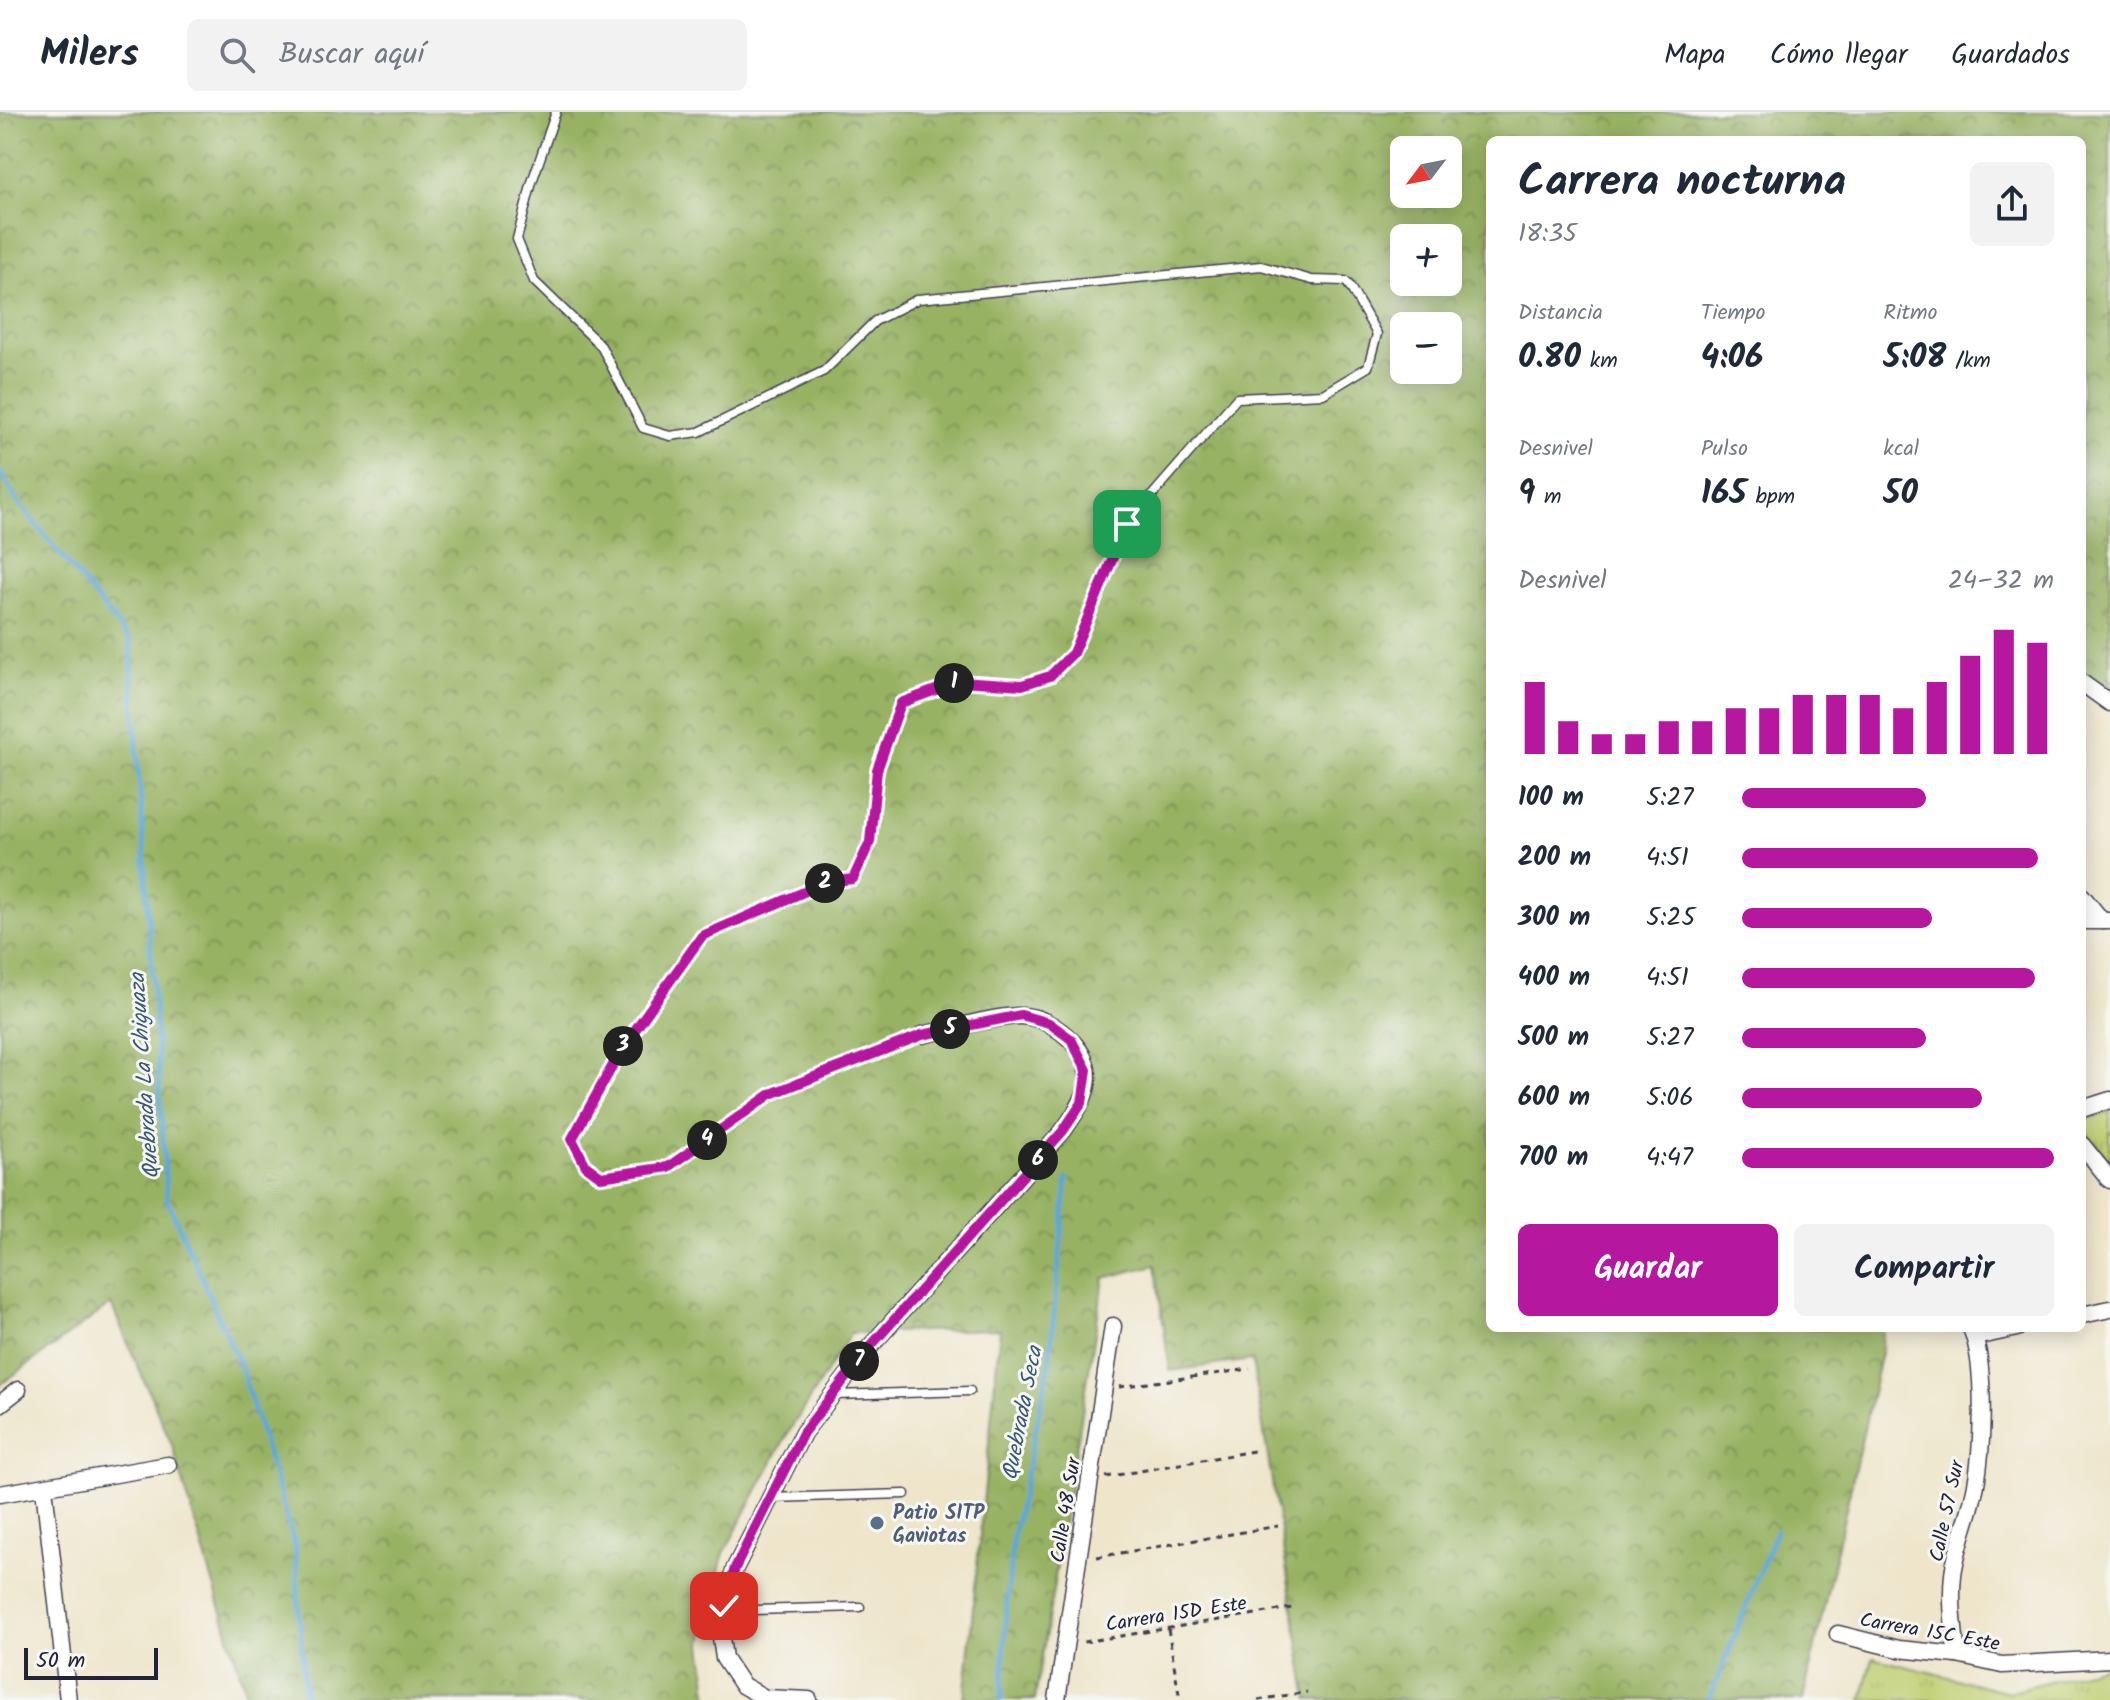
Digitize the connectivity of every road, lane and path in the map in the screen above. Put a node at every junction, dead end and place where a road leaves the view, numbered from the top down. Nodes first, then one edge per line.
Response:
1 (556, 112) edge
2 (2086, 686) edge
3 (2110, 703) edge
4 (2086, 900) edge
5 (2106, 921) edge
6 (922, 1035) joint
7 (2110, 1100) edge
8 (2086, 1108) edge
9 (2086, 1150) edge
10 (2110, 1180) edge
11 (2110, 1309) edge
12 (2086, 1314) edge
13 (1113, 1326) dead end
14 (1973, 1332) edge
15 (1250, 1369) dead end
16 (18, 1390) dead end
17 (1103, 1390) junction
18 (970, 1391) dead end
19 (833, 1395) junction
20 (0, 1404) edge
21 (1259, 1450) dead end
22 (168, 1465) dead end
23 (1090, 1479) junction
24 (44, 1488) junction
25 (0, 1494) edge
26 (905, 1494) dead end
27 (770, 1498) junction
28 (1278, 1526) dead end
29 (1077, 1560) junction
30 (860, 1607) dead end
31 (1292, 1608) dead end
32 (722, 1611) junction
33 (1168, 1629) junction
34 (1838, 1634) dead end
35 (1065, 1644) junction
36 (1957, 1655) junction
37 (2110, 1659) edge
38 (1307, 1692) dead end
39 (68, 1700) edge
40 (809, 1700) edge
41 (1057, 1700) edge
42 (1180, 1700) edge
43 (1258, 1700) edge

1 - 6 lane
2 - 3 street
4 - 5 street
6 - 19 street
7 - 8 street
9 - 10 street
11 - 12 street
13 - 17 street, Calle 48 Sur
14 - 36 street, Calle 57 Sur
15 - 17 path
16 - 20 street
17 - 23 street, Calle 48 Sur
18 - 19 lane
19 - 27 street
21 - 23 path
22 - 24 street
23 - 29 street, Calle 48 Sur
24 - 25 street
24 - 39 street
26 - 27 lane
27 - 32 street
28 - 29 path
29 - 35 street, Calle 48 Sur
30 - 32 lane
31 - 33 path, Carrera 15D Este
32 - 40 street
33 - 35 path, Carrera 15D Este
33 - 42 path
34 - 36 street, Carrera 15C Este
35 - 41 street, Calle 48 Sur
36 - 37 street, Carrera 15C Este
38 - 43 path

